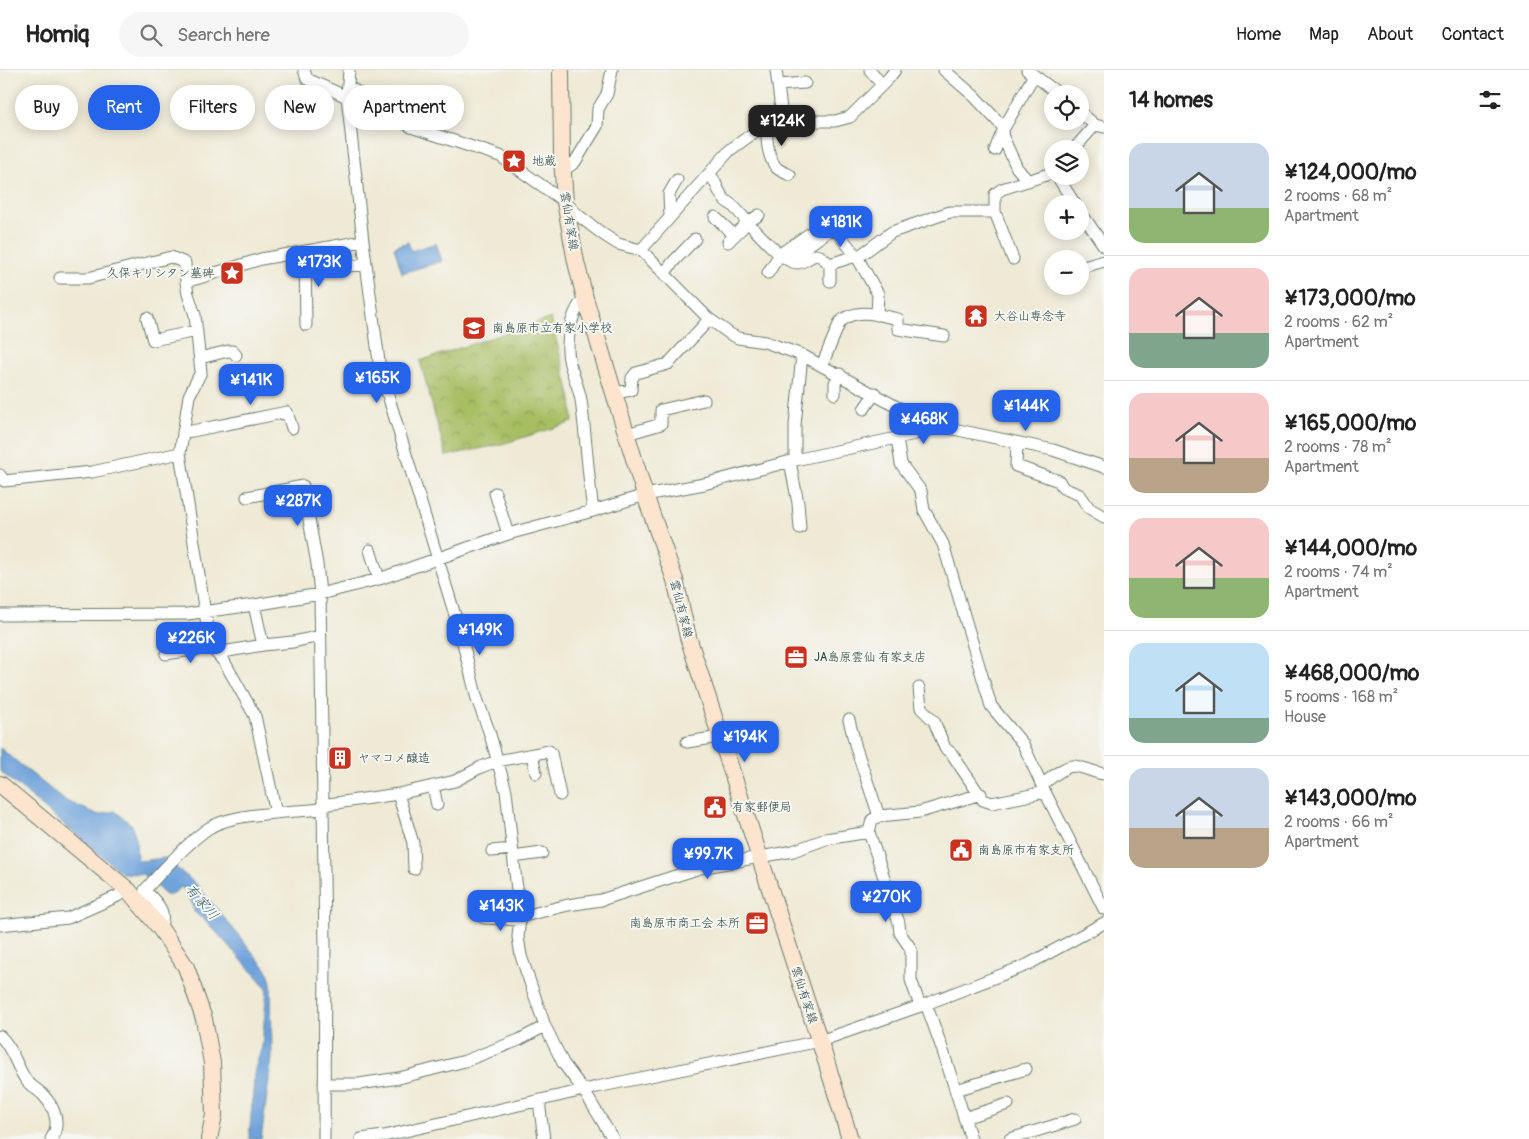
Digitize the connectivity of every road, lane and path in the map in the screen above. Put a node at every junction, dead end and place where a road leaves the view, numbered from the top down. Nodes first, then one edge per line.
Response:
1 (304, 70) edge
2 (349, 70) edge
3 (561, 70) edge
4 (612, 70) edge
5 (776, 70) edge
6 (870, 70) edge
7 (895, 70) edge
8 (944, 70) edge
9 (1031, 73) edge
10 (805, 83) dead end
11 (348, 85) edge
12 (778, 85) junction
13 (882, 85) junction
14 (1047, 85) edge
15 (344, 90) edge
16 (782, 117) junction
17 (1089, 118) edge
18 (766, 126) junction
19 (1100, 126) edge
20 (352, 130) edge
21 (420, 130) edge
22 (1003, 131) junction
23 (1084, 140) edge
24 (995, 150) dead end
25 (563, 171) junction
26 (710, 174) junction
27 (790, 175) dead end
28 (1044, 175) edge
29 (677, 180) dead end
30 (1028, 180) junction
31 (565, 202) junction
32 (733, 205) junction
33 (995, 212) junction
34 (759, 215) dead end
35 (670, 217) junction
36 (747, 223) junction
37 (1089, 224) edge
38 (695, 239) dead end
39 (363, 241) junction
40 (1104, 246) edge
41 (641, 250) junction
42 (306, 252) junction
43 (784, 257) junction
44 (856, 257) junction
45 (1013, 259) dead end
46 (1104, 261) edge
47 (366, 264) junction
48 (830, 264) junction
49 (1089, 265) edge
50 (339, 267) dead end
51 (768, 273) dead end
52 (664, 274) junction
53 (60, 278) dead end
54 (830, 281) dead end
55 (186, 282) junction
56 (585, 298) junction
57 (877, 315) junction
58 (147, 318) dead end
59 (708, 318) junction
60 (306, 325) dead end
61 (197, 331) junction
62 (944, 336) dead end
63 (236, 355) dead end
64 (802, 355) junction
65 (200, 358) junction
66 (822, 365) junction
67 (840, 374) junction
68 (614, 393) junction
69 (875, 393) junction
70 (835, 394) dead end
71 (704, 400) dead end
72 (897, 407) junction
73 (864, 409) dead end
74 (939, 426) junction
75 (292, 428) dead end
76 (183, 432) junction
77 (627, 434) junction
78 (898, 437) junction
79 (1017, 443) junction
80 (180, 453) junction
81 (793, 461) junction
82 (1104, 467) edge
83 (1, 479) edge
84 (495, 493) dead end
85 (645, 495) junction
86 (247, 497) dead end
87 (593, 511) junction
88 (1104, 517) edge
89 (800, 528) dead end
90 (508, 534) junction
91 (370, 550) dead end
92 (437, 558) junction
93 (379, 579) junction
94 (320, 594) junction
95 (254, 605) junction
96 (205, 613) junction
97 (0, 615) edge
98 (481, 630) dead end
99 (320, 636) junction
100 (461, 636) junction
101 (262, 644) junction
102 (214, 650) junction
103 (166, 654) dead end
104 (919, 688) dead end
105 (849, 720) dead end
106 (720, 737) junction
107 (687, 742) dead end
108 (532, 755) junction
109 (497, 761) junction
110 (536, 773) dead end
111 (1104, 774) edge
112 (0, 784) edge
113 (433, 786) junction
114 (1044, 788) junction
115 (398, 794) junction
116 (981, 794) junction
117 (560, 795) dead end
118 (437, 805) dead end
119 (322, 807) junction
120 (276, 813) junction
121 (879, 816) junction
122 (869, 832) junction
123 (492, 851) dead end
124 (513, 853) junction
125 (542, 853) dead end
126 (759, 858) junction
127 (414, 869) dead end
128 (129, 891) junction
129 (1104, 909) edge
130 (484, 918) dead end
131 (519, 918) junction
132 (1104, 923) edge
133 (0, 925) edge
134 (160, 928) junction
135 (923, 1005) junction
136 (545, 1026) junction
137 (0, 1036) edge
138 (820, 1041) junction
139 (1026, 1068) dead end
140 (324, 1084) junction
141 (956, 1090) junction
142 (584, 1091) junction
143 (538, 1102) junction
144 (1008, 1104) dead end
145 (964, 1118) junction
146 (1075, 1119) dead end
147 (51, 1139) edge
148 (209, 1139) edge
149 (324, 1139) edge
150 (361, 1139) edge
151 (544, 1139) edge
152 (613, 1139) edge
153 (850, 1139) edge
154 (971, 1139) edge
155 (1010, 1139) edge

1 - 15 street
2 - 11 street
3 - 25 main road, 雲仙有家線
4 - 25 street
5 - 12 street
6 - 13 street
7 - 13 street
8 - 22 street
9 - 14 street
9 - 22 street
10 - 12 street
12 - 16 street
13 - 16 street
16 - 18 street
17 - 19 street
18 - 26 street
18 - 27 street
19 - 23 street
20 - 39 street
21 - 31 street
22 - 24 street
22 - 30 street
25 - 31 main road, 雲仙有家線
26 - 32 street
26 - 35 street
28 - 30 street
29 - 35 street
30 - 33 street
31 - 41 street
31 - 56 main road, 雲仙有家線
32 - 36 street
32 - 36 street
33 - 44 street
33 - 45 street
34 - 36 street
35 - 41 street
36 - 43 street
37 - 40 street
38 - 52 street
39 - 42 street
39 - 47 street
41 - 52 street
42 - 55 street
42 - 60 street
43 - 44 street
43 - 48 street
43 - 51 street
44 - 48 street
44 - 57 street
46 - 49 street
47 - 50 street
47 - 92 street
48 - 54 street
52 - 59 street
53 - 55 street
55 - 61 street
56 - 68 main road, 雲仙有家線
56 - 87 street
57 - 62 street
57 - 66 street
58 - 61 street
59 - 64 street
59 - 68 street
61 - 65 street
63 - 65 street
64 - 66 street
64 - 81 street
65 - 76 street
66 - 67 street
67 - 69 street
67 - 70 street
68 - 77 main road, 雲仙有家線
69 - 72 street
69 - 73 street
71 - 77 street
72 - 74 street
72 - 78 street
74 - 78 street
74 - 79 street
75 - 76 street
76 - 80 street
77 - 85 main road, 雲仙有家線
78 - 81 street
78 - 114 street
79 - 82 street
79 - 88 street
80 - 83 street
80 - 96 street
81 - 85 street
81 - 89 street
84 - 90 street
85 - 87 street
85 - 106 main road, 雲仙有家線
86 - 94 street
87 - 90 street
90 - 92 street
91 - 93 street
92 - 93 street
92 - 100 street
93 - 94 street
94 - 95 street
94 - 99 street
95 - 96 street
95 - 101 street
96 - 97 street
96 - 102 street
98 - 100 street
99 - 101 street
99 - 119 street
100 - 109 street
101 - 102 street
102 - 103 street
102 - 120 street
104 - 116 street
105 - 121 street
106 - 107 street
106 - 126 main road, 雲仙有家線
108 - 109 street
108 - 110 street
108 - 117 street
109 - 113 street
109 - 124 street
111 - 114 street
112 - 128 main road
113 - 115 street
113 - 118 street
114 - 116 street
114 - 129 street
115 - 119 street
115 - 127 street
116 - 121 street
119 - 120 street
119 - 140 street
120 - 134 street
121 - 122 street
122 - 126 street
122 - 135 street
123 - 124 street
124 - 125 street
124 - 131 street
126 - 131 street
126 - 138 main road, 雲仙有家線
128 - 133 street
128 - 134 main road
130 - 131 street
131 - 136 street
132 - 135 street
134 - 148 main road
135 - 138 street
135 - 141 street
136 - 140 street
136 - 142 street
137 - 147 street
138 - 142 street
138 - 153 main road, 雲仙有家線
139 - 141 street
140 - 149 street
141 - 145 street
142 - 143 street
142 - 152 street
143 - 150 street
143 - 151 street
144 - 145 street
145 - 154 street
146 - 155 street

